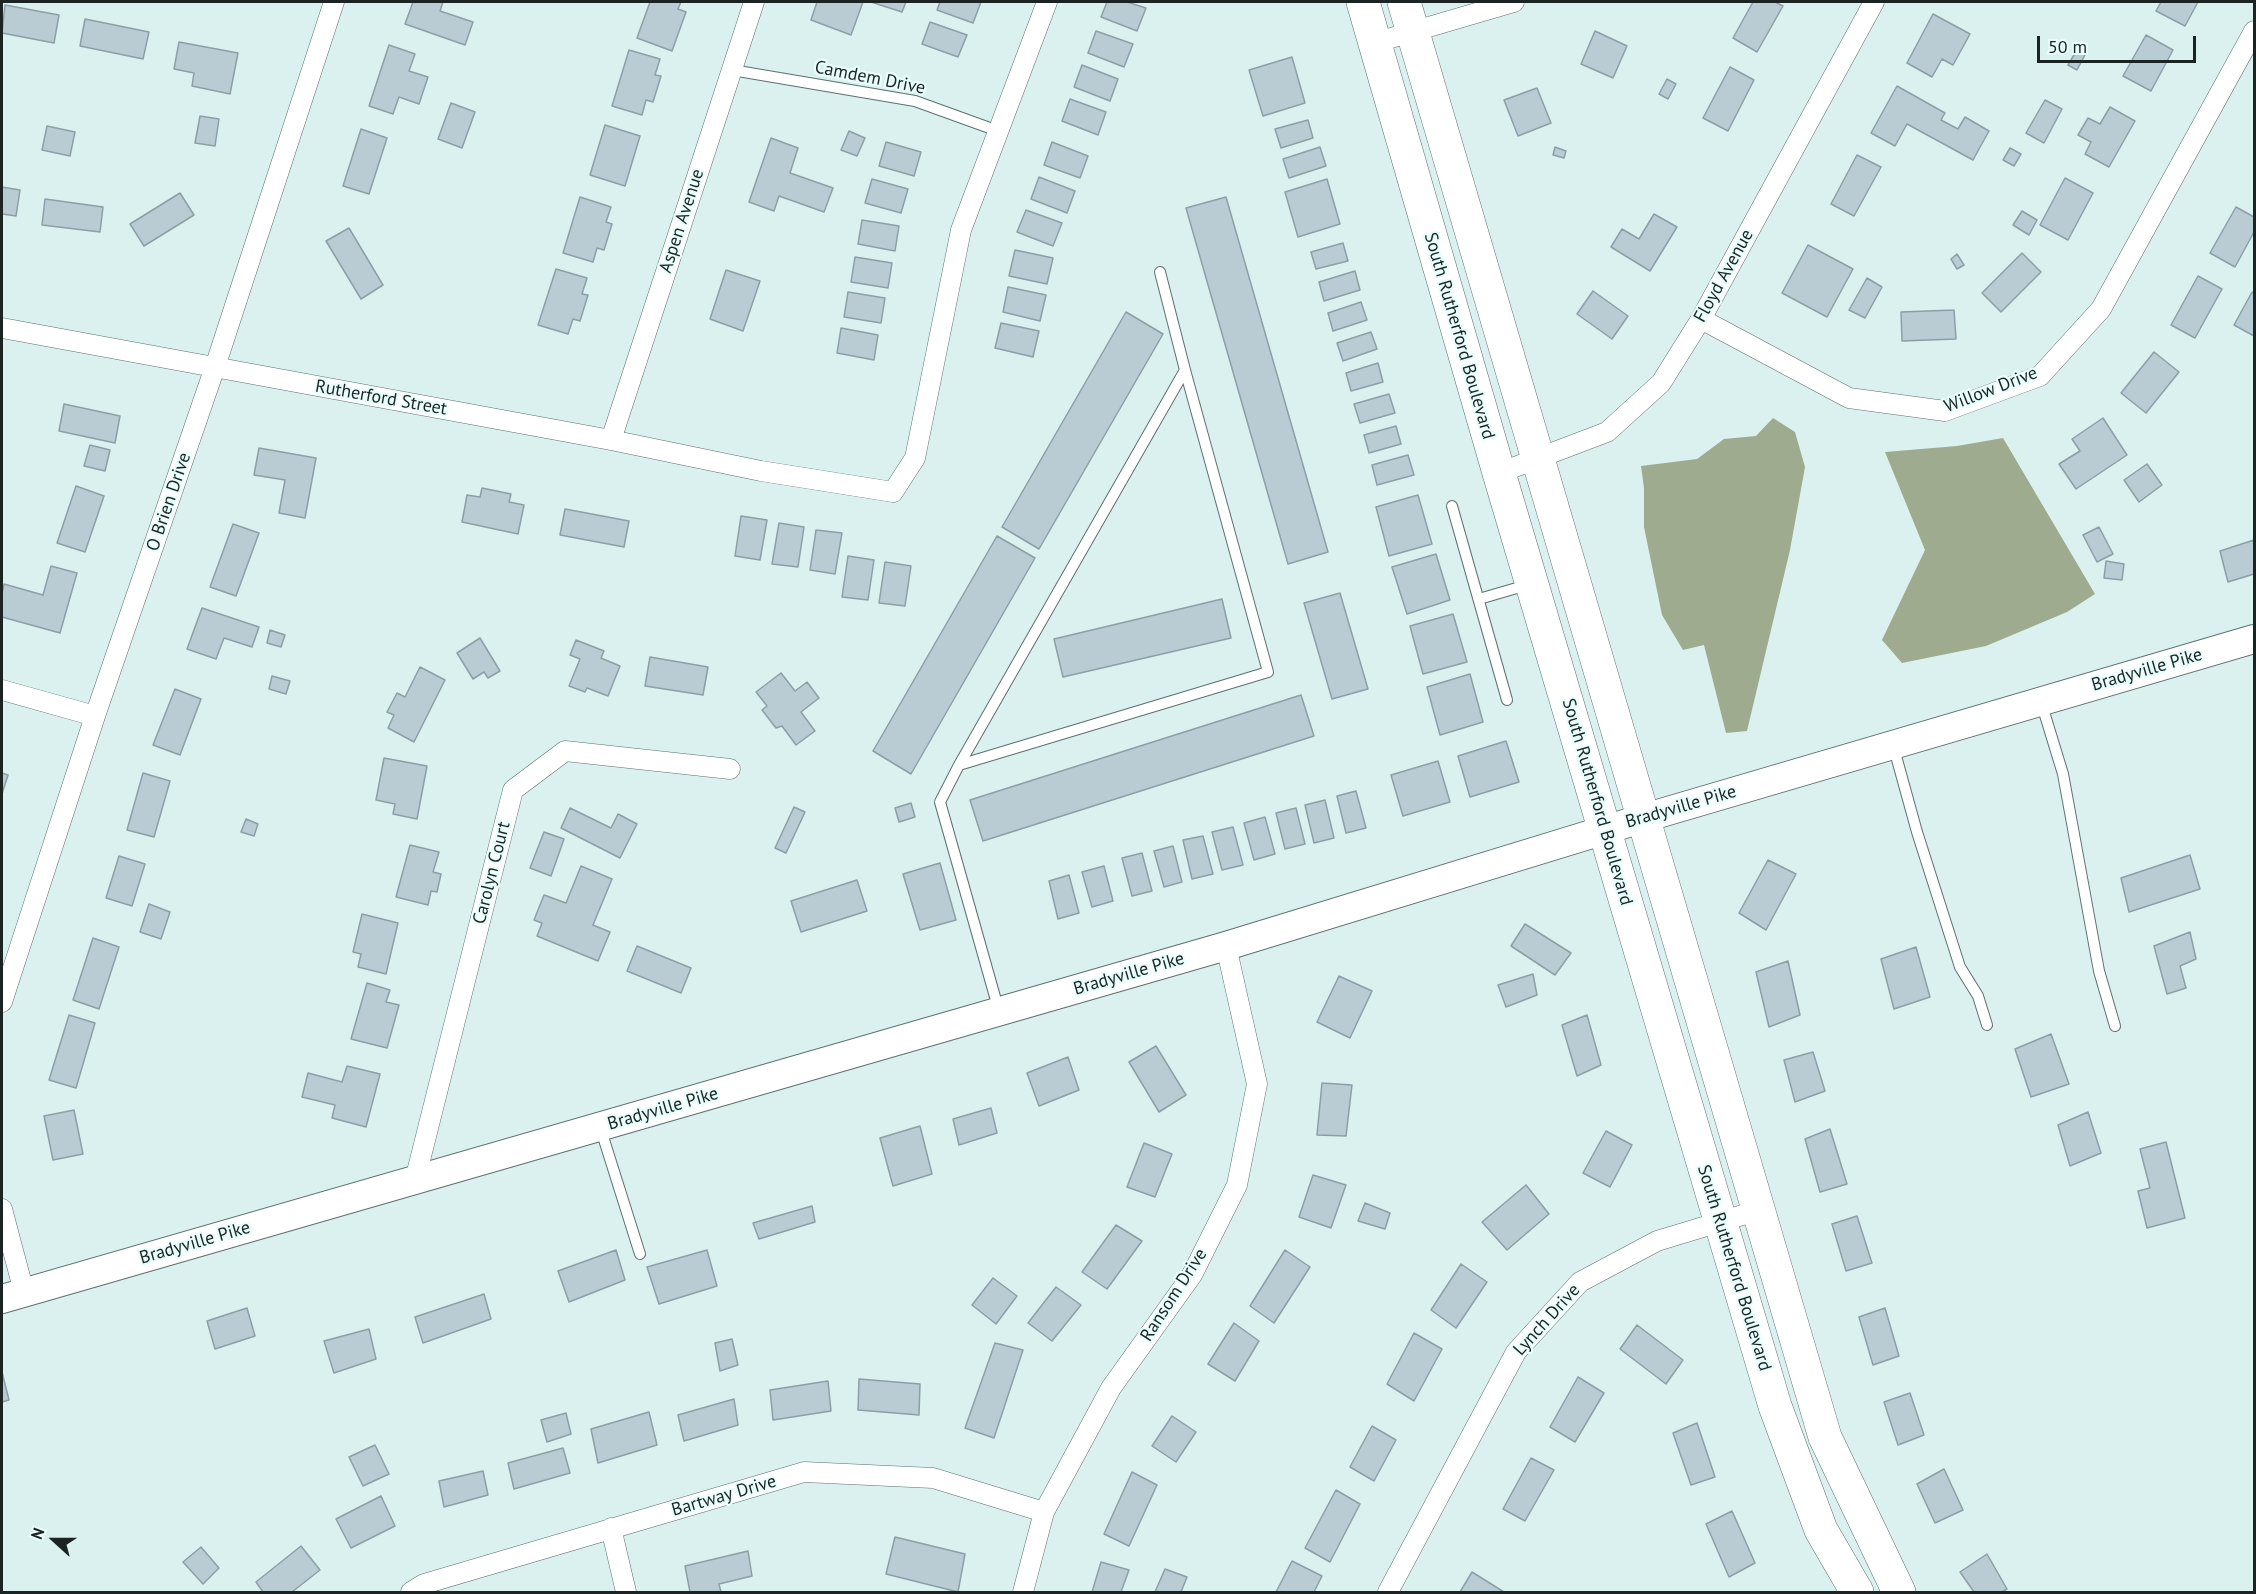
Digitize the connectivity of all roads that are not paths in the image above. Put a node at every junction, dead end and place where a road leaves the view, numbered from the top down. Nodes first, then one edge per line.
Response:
1 (332, 2) edge
2 (754, 2) edge
3 (1047, 2) edge
4 (1363, 2) edge
5 (1874, 2) edge
6 (1515, 3) edge
7 (1408, 16) edge
8 (2254, 31) edge
9 (1374, 43) junction
10 (732, 70) junction
11 (998, 131) junction
12 (1160, 272) dead end
13 (1701, 319) junction
14 (2, 328) edge
15 (215, 367) junction
16 (1185, 370) junction
17 (611, 440) junction
18 (1538, 459) junction
19 (1498, 473) junction
20 (1452, 506) dead end
21 (1532, 583) junction
22 (1479, 600) junction
23 (2254, 639) edge
24 (2, 690) edge
25 (1507, 700) dead end
26 (2041, 702) junction
27 (95, 716) junction
28 (1893, 745) junction
29 (959, 765) junction
30 (730, 769) dead end
31 (1644, 818) junction
32 (1606, 830) junction
33 (1226, 946) junction
34 (2, 1002) edge
35 (999, 1011) junction
36 (1987, 1025) dead end
37 (2115, 1026) dead end
38 (600, 1127) junction
39 (415, 1180) junction
40 (2, 1209) edge
41 (1759, 1210) junction
42 (1720, 1221) junction
43 (640, 1254) dead end
44 (13, 1295) edge
45 (1044, 1512) junction
46 (611, 1528) junction
47 (411, 1593) edge
48 (626, 1593) edge
49 (1023, 1593) edge
50 (1388, 1593) edge
51 (1857, 1593) edge
52 (1899, 1593) edge

1 - 15 street, O Brien Drive
2 - 10 street, Aspen Avenue
3 - 11 street
4 - 9 highway, South Rutherford Boulevard
5 - 13 street, Floyd Avenue
6 - 7 street
7 - 9 street
7 - 18 highway
8 - 13 street, Willow Drive
9 - 19 highway, South Rutherford Boulevard
10 - 11 lane, Camdem Drive
10 - 17 street, Aspen Avenue
11 - 17 street, Rutherford Street
12 - 16 lane
13 - 18 street, Floyd Avenue
14 - 15 street, Rutherford Street
15 - 17 street, Rutherford Street
15 - 27 street, O Brien Drive
16 - 29 lane
16 - 29 lane
18 - 19 street, Floyd Avenue
18 - 31 highway
19 - 21 highway, South Rutherford Boulevard
20 - 22 lane
21 - 22 lane
21 - 32 highway, South Rutherford Boulevard
22 - 25 lane
23 - 26 main road, Bradyville Pike
24 - 27 street
26 - 28 main road, Bradyville Pike
26 - 37 lane
27 - 34 street, O Brien Drive
28 - 31 main road, Bradyville Pike
28 - 36 lane
29 - 35 lane
30 - 39 street, Carolyn Court
31 - 32 main road, Bradyville Pike
31 - 41 highway
32 - 33 main road, Bradyville Pike
32 - 42 highway, South Rutherford Boulevard
33 - 35 main road, Bradyville Pike
33 - 45 street, Ransom Drive
35 - 38 main road, Bradyville Pike
38 - 39 main road, Bradyville Pike
38 - 43 lane
39 - 44 main road, Bradyville Pike
40 - 44 street
41 - 42 street, Lynch Drive
41 - 52 highway
42 - 50 street, Lynch Drive
42 - 51 highway, South Rutherford Boulevard
45 - 46 street, Bartway Drive
45 - 49 street, Ransom Drive
46 - 47 street, Bartway Drive
46 - 48 street

